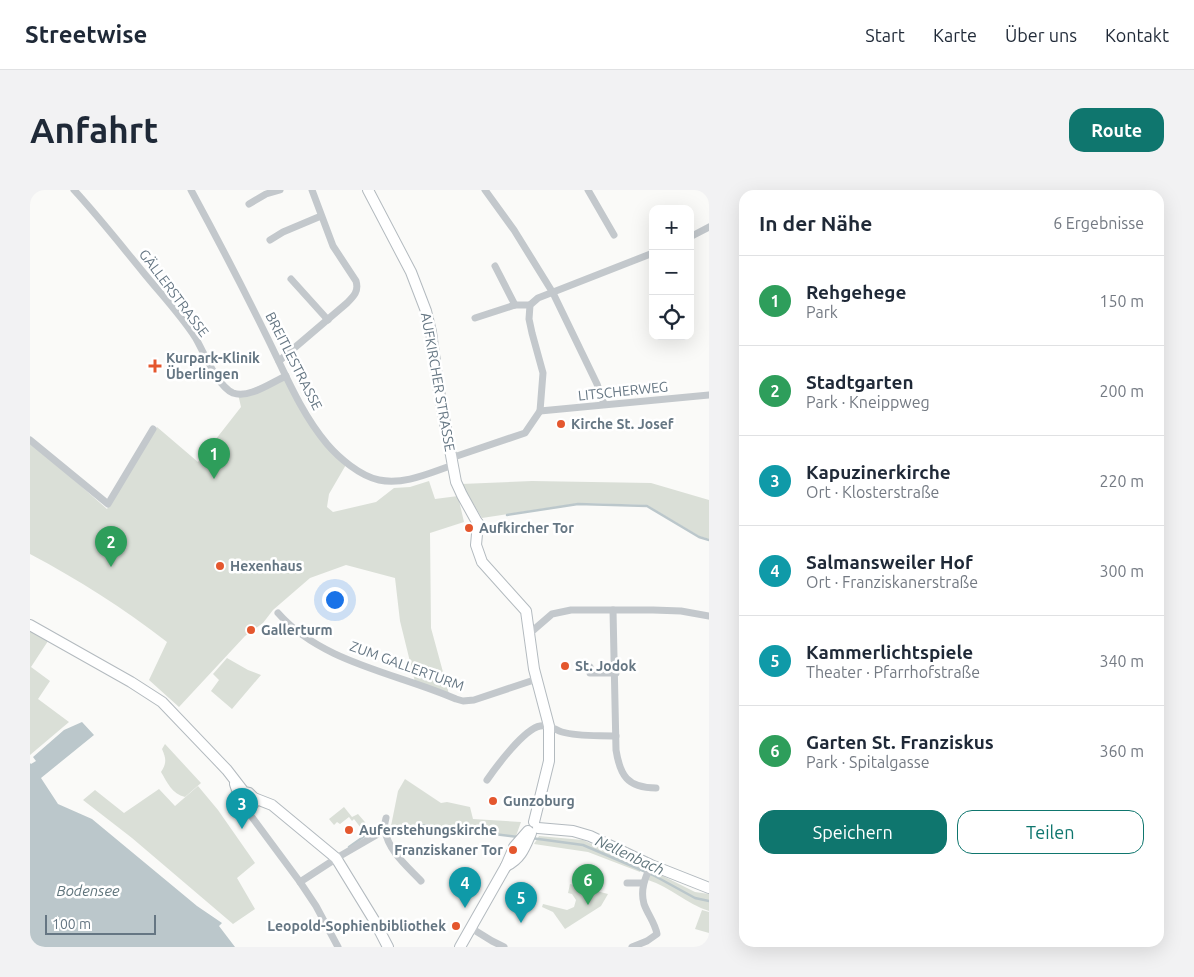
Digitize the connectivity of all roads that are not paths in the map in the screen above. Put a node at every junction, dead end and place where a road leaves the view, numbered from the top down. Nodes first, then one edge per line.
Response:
1 (74, 190) edge
2 (191, 190) edge
3 (280, 190) edge
4 (312, 190) edge
5 (368, 190) edge
6 (485, 190) edge
7 (588, 190) edge
8 (249, 204) dead end
9 (321, 216) junction
10 (709, 227) edge
11 (614, 235) dead end
12 (694, 236) edge
13 (270, 240) dead end
14 (649, 255) edge
15 (495, 266) dead end
16 (291, 278) dead end
17 (553, 293) junction
18 (515, 305) junction
19 (530, 305) junction
20 (475, 318) dead end
21 (328, 320) junction
22 (279, 361) junction
23 (286, 376) junction
24 (709, 395) edge
25 (604, 404) junction
26 (540, 410) junction
27 (153, 429) dead end
28 (30, 440) edge
29 (452, 461) junction
30 (613, 610) junction
31 (278, 613) dead end
32 (709, 616) edge
33 (30, 625) edge
34 (530, 633) junction
35 (590, 668) dead end
36 (616, 673) junction
37 (537, 679) junction
38 (549, 726) junction
39 (616, 736) junction
40 (487, 780) dead end
41 (656, 788) dead end
42 (241, 794) junction
43 (254, 798) junction
44 (246, 809) junction
45 (386, 818) dead end
46 (533, 828) junction
47 (385, 830) junction
48 (518, 847) junction
49 (336, 858) junction
50 (506, 866) junction
51 (650, 867) junction
52 (644, 880) junction
53 (421, 881) dead end
54 (300, 882) junction
55 (627, 883) dead end
56 (709, 888) edge
57 (471, 928) junction
58 (338, 947) edge
59 (388, 947) edge
60 (460, 947) edge
61 (504, 947) edge
62 (632, 947) edge

1 - 23 street, GÄLLERSTRASSE
2 - 22 street, BREITLESTRASSE
3 - 8 street
4 - 9 street
5 - 29 street, AUFKIRCHER STRASSE
6 - 17 street
7 - 11 street
9 - 13 street
9 - 21 street
10 - 12 street
14 - 17 street
15 - 18 street
16 - 21 street
17 - 19 street
17 - 25 street
18 - 19 street
18 - 20 street
19 - 26 street
21 - 22 street
22 - 23 street, BREITLESTRASSE
23 - 29 street, BREITLESTRASSE
24 - 25 street, LITSCHERWEG
25 - 26 street, LITSCHERWEG
26 - 29 street, BREITLESTRASSE
27 - 28 street
29 - 34 street, AUFKIRCHER STRASSE
30 - 32 street
30 - 34 street
30 - 36 street
31 - 37 street, ZUM GALLERTURM
33 - 42 street
34 - 37 street, AUFKIRCHER STRASSE
35 - 36 street
36 - 39 street
37 - 38 street, AUFKIRCHER STRASSE
38 - 39 street
38 - 40 street
38 - 46 street, AUFKIRCHER STRASSE
39 - 41 street
42 - 43 street
42 - 44 street
43 - 44 street
43 - 49 street
44 - 54 street
45 - 47 street
46 - 48 street, AUFKIRCHER STRASSE
46 - 51 street
47 - 49 street
47 - 53 street
48 - 50 street
48 - 50 street
49 - 54 street
49 - 59 street
50 - 57 street
51 - 52 street
51 - 56 street
52 - 55 street
52 - 62 street
54 - 58 street
57 - 60 street
57 - 61 street

